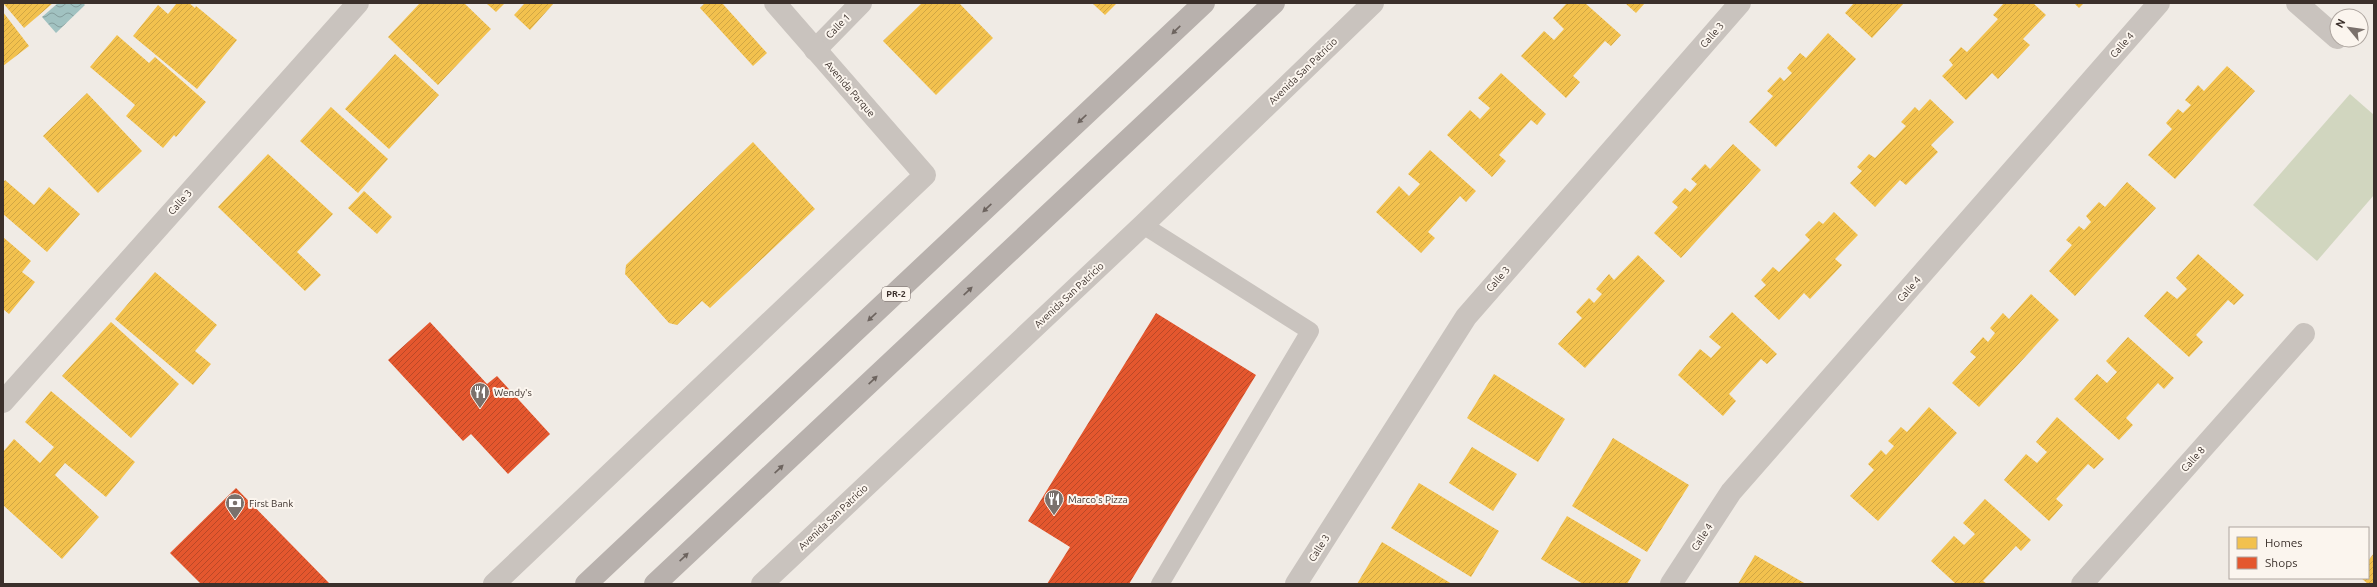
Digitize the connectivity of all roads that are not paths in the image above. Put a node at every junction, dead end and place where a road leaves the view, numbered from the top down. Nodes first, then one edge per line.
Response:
1 (358, 3) edge
2 (775, 3) edge
3 (861, 3) edge
4 (1204, 3) edge
5 (1274, 3) edge
6 (1373, 3) edge
7 (1740, 3) edge
8 (2159, 3) edge
9 (2297, 3) edge
10 (2329, 31) edge
11 (815, 50) junction
12 (1143, 225) junction
13 (2304, 334) dead end
14 (3, 402) edge
15 (494, 584) edge
16 (586, 584) edge
17 (655, 584) edge
18 (762, 584) edge
19 (1160, 584) edge
20 (1296, 584) edge
21 (1671, 584) edge
22 (2082, 584) edge

1 - 14 street, Calle 3
2 - 11 street, Avenida Parque
3 - 11 street, Calle 1
4 -> 16 main road, PR-2
17 -> 5 main road
6 - 12 street, Avenida San Patricio
7 - 20 street, Calle 3
8 - 21 street, Calle 4
9 - 10 street
11 - 15 street, Avenida Parque
12 - 18 street, Avenida San Patricio
12 - 19 lane
13 - 22 street, Calle 8

